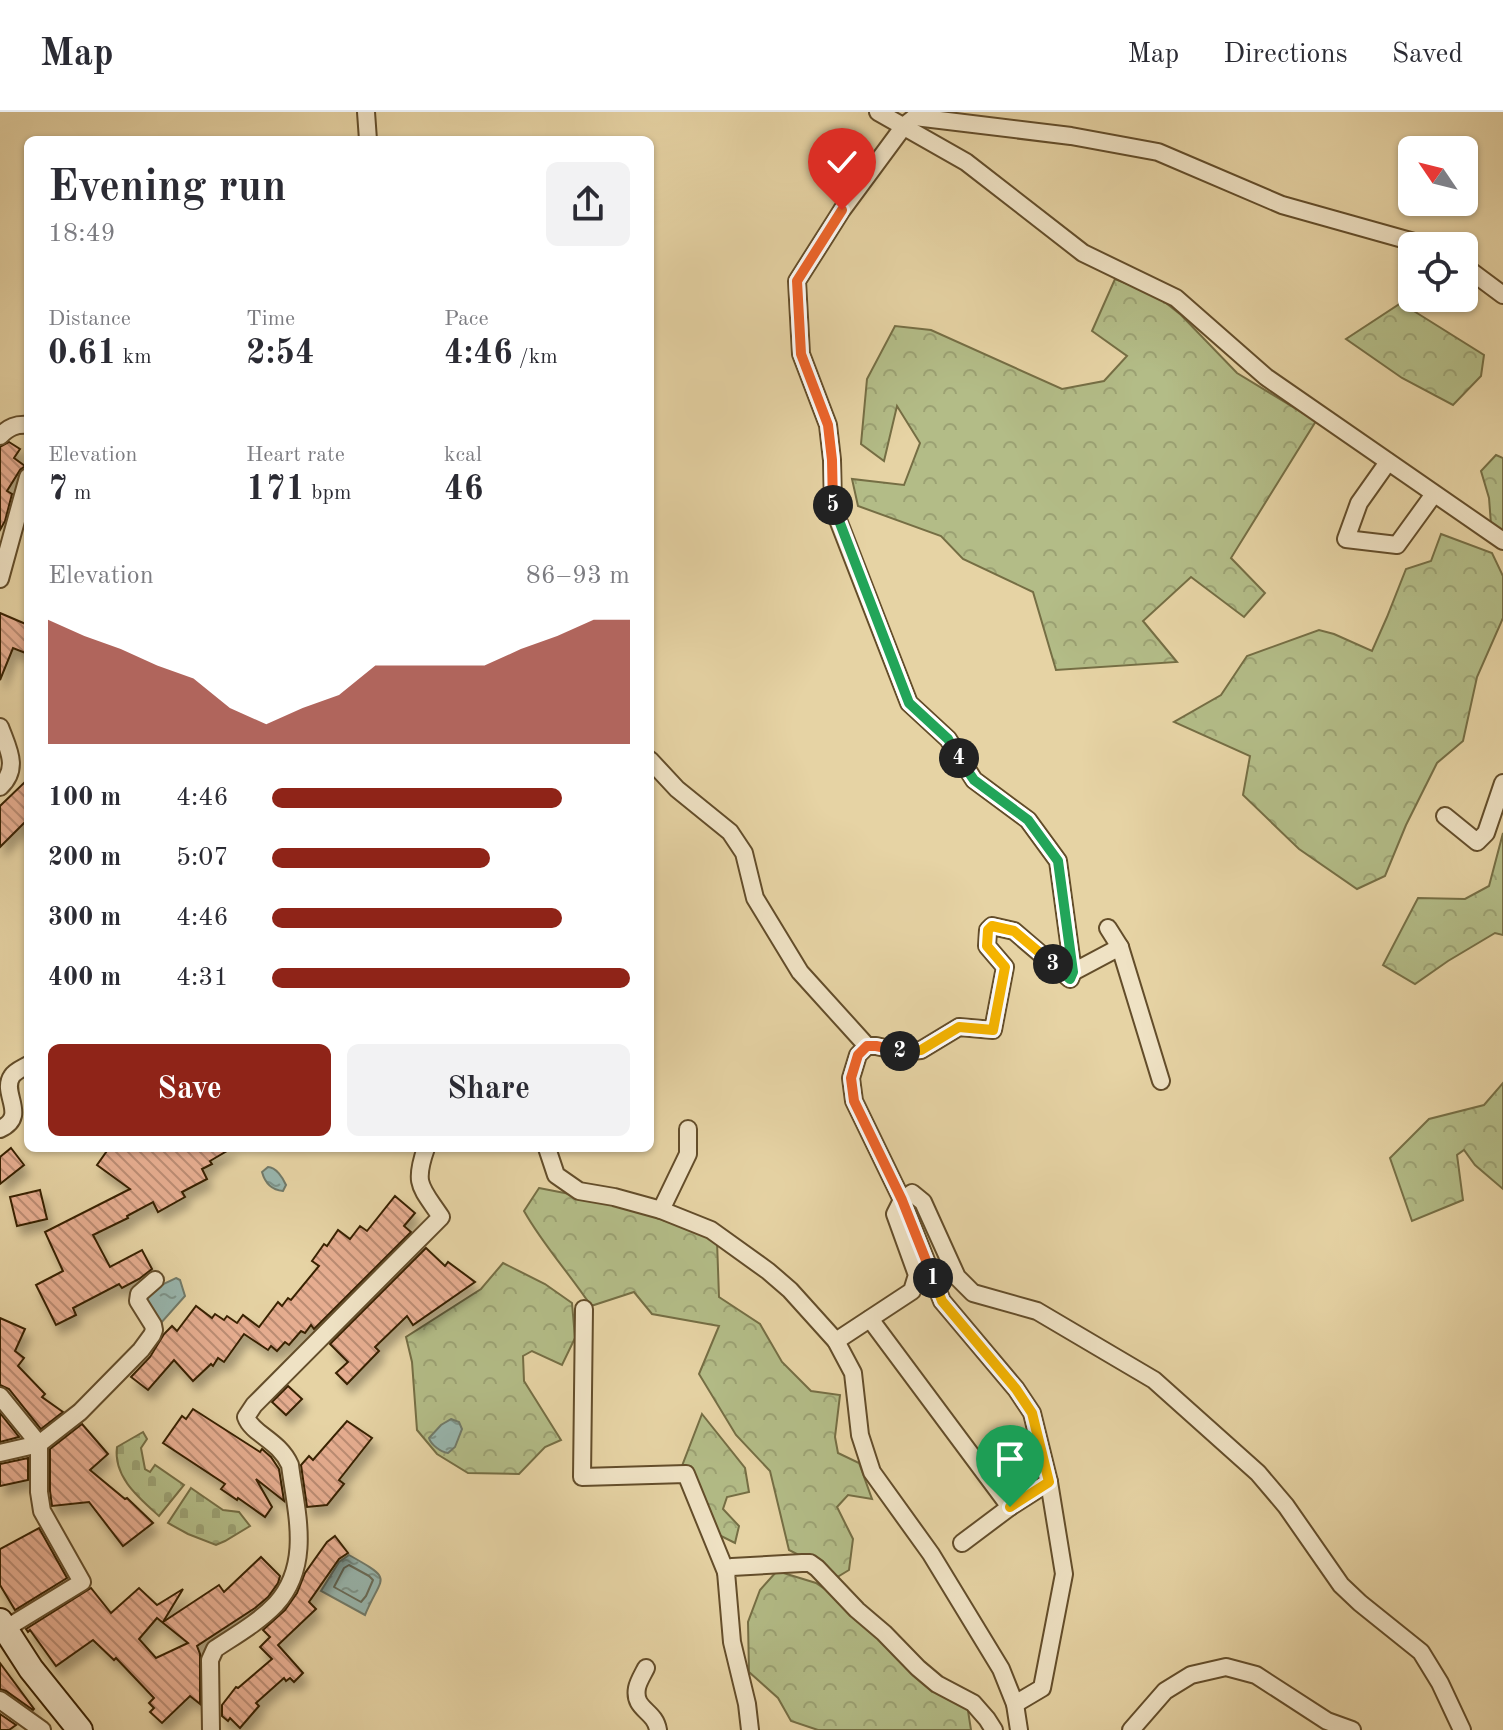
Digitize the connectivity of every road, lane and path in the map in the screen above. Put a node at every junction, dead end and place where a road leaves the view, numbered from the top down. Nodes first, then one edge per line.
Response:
1 (366, 112) edge
2 (878, 112) edge
3 (904, 126) junction
4 (368, 136) edge
5 (1398, 238) edge
6 (1478, 275) edge
7 (1503, 295) edge
8 (24, 424) edge
9 (0, 436) edge
10 (1388, 462) junction
11 (24, 492) edge
12 (1434, 494) junction
13 (1503, 541) edge
14 (0, 579) edge
15 (0, 727) edge
16 (654, 764) edge
17 (24, 770) edge
18 (1503, 783) edge
19 (4, 784) edge
20 (1445, 816) dead end
21 (1108, 928) dead end
22 (1120, 947) junction
23 (1073, 972) junction
24 (867, 1046) junction
25 (24, 1067) edge
26 (1161, 1081) dead end
27 (0, 1129) edge
28 (688, 1129) dead end
29 (425, 1152) edge
30 (548, 1152) edge
31 (902, 1200) junction
32 (661, 1210) junction
33 (155, 1280) dead end
34 (584, 1309) dead end
35 (870, 1319) junction
36 (836, 1341) junction
37 (0, 1396) edge
38 (39, 1444) junction
39 (0, 1453) edge
40 (1049, 1482) junction
41 (1010, 1507) junction
42 (962, 1543) dead end
43 (726, 1572) junction
44 (2, 1625) edge
45 (646, 1668) dead end
46 (0, 1700) edge
47 (1015, 1704) junction
48 (42, 1730) edge
49 (80, 1730) edge
50 (211, 1730) edge
51 (658, 1730) edge
52 (750, 1730) edge
53 (994, 1730) edge
54 (1019, 1730) edge
55 (1131, 1730) edge
56 (1352, 1730) edge
57 (1462, 1730) edge

1 - 4 street
2 - 3 street
3 - 5 street
3 - 10 street
3 - 23 street
6 - 7 street
8 - 9 street
10 - 12 street
10 - 12 street
11 - 14 street
12 - 13 street
15 - 19 street
16 - 24 street
17 - 19 street
18 - 20 street
21 - 22 street
22 - 23 street
22 - 26 street
23 - 24 street
24 - 31 street
25 - 27 street
28 - 32 street
29 - 50 street
30 - 32 street
31 - 35 street
31 - 40 street
31 - 57 street
32 - 36 street
33 - 38 street
34 - 43 street
35 - 36 street
35 - 41 street
36 - 47 street
37 - 38 street
38 - 39 street
38 - 44 street
40 - 41 street
40 - 47 street
41 - 42 street
43 - 52 street
43 - 53 street
44 - 49 main road
45 - 51 street
46 - 48 street
47 - 54 street
55 - 56 street

